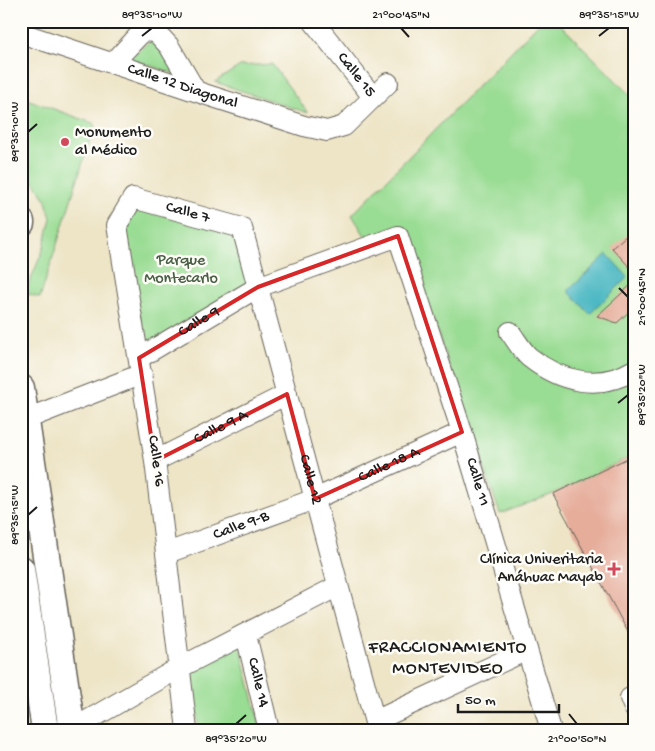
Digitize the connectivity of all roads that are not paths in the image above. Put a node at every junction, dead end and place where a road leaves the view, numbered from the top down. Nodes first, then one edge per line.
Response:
1 (31, 21) edge
2 (313, 21) edge
3 (21, 28) edge
4 (21, 33) edge
5 (113, 64) junction
6 (388, 83) dead end
7 (195, 90) junction
8 (373, 97) junction
9 (344, 126) joint
10 (133, 198) joint
11 (242, 228) joint
12 (258, 287) junction
13 (510, 332) dead end
14 (140, 366) junction
15 (634, 370) edge
16 (21, 388) edge
17 (287, 394) junction
18 (23, 420) edge
19 (462, 432) junction
20 (155, 460) junction
21 (315, 499) junction
22 (167, 553) junction
23 (21, 569) edge
24 (338, 586) junction
25 (246, 635) junction
26 (527, 650) junction
27 (178, 668) junction
28 (376, 726) edge
29 (45, 730) edge
30 (72, 730) edge
31 (188, 730) edge
32 (269, 730) edge
33 (551, 730) edge

1 - 3 street
2 - 8 street, Calle 15
4 - 5 street, Calle 12 Diagonal
5 - 7 street, Calle 12 Diagonal
5 - 7 street
6 - 8 street
7 - 9 street, Calle 12 Diagonal
8 - 9 street, Calle 15
10 - 11 street, Calle 7
10 - 14 street, Calle 16
11 - 12 street, Calle 12
12 - 14 street, Calle 9
12 - 17 street, Calle 12
12 - 19 street, Calle 11
13 - 15 street
14 - 18 street, Calle 9
14 - 20 street, Calle 16
16 - 18 main road
17 - 20 street, Calle 9 A
17 - 21 street, Calle 12
18 - 30 main road
19 - 21 street, Calle 18 A
19 - 26 street, Calle 11
20 - 22 street, Calle 16
21 - 22 street, Calle 9-B
21 - 24 street, Calle 12
22 - 27 street, Calle 16
23 - 29 main road
24 - 25 street
24 - 28 street, Calle 12
25 - 27 street
25 - 32 street, Calle 14
26 - 28 street
26 - 33 street, Calle 11
27 - 30 street
27 - 31 street, Calle 16

